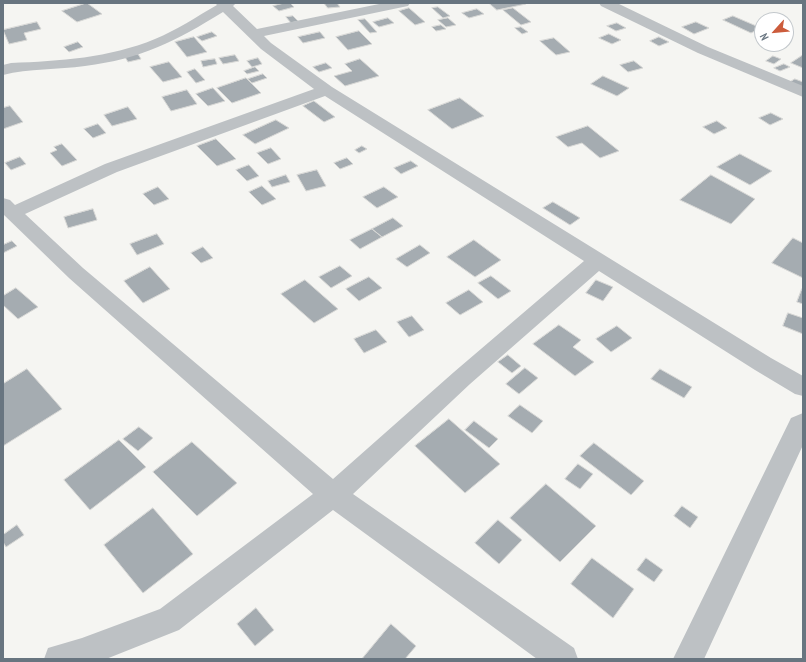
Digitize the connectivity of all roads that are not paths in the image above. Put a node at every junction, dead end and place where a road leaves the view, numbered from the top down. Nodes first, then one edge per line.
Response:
1 (403, 3) edge
2 (606, 3) edge
3 (225, 4) edge
4 (254, 34) junction
5 (3, 70) edge
6 (326, 90) junction
7 (803, 92) edge
8 (8, 209) edge
9 (598, 260) junction
10 (803, 387) edge
11 (803, 423) edge
12 (333, 495) junction
13 (59, 659) edge
14 (564, 659) edge
15 (688, 659) edge

1 - 4 street
2 - 7 street
3 - 4 street
3 - 5 street
4 - 6 street
6 - 8 street
6 - 9 street
8 - 12 street
9 - 10 street
9 - 12 street
11 - 15 street
12 - 13 street
12 - 14 street

